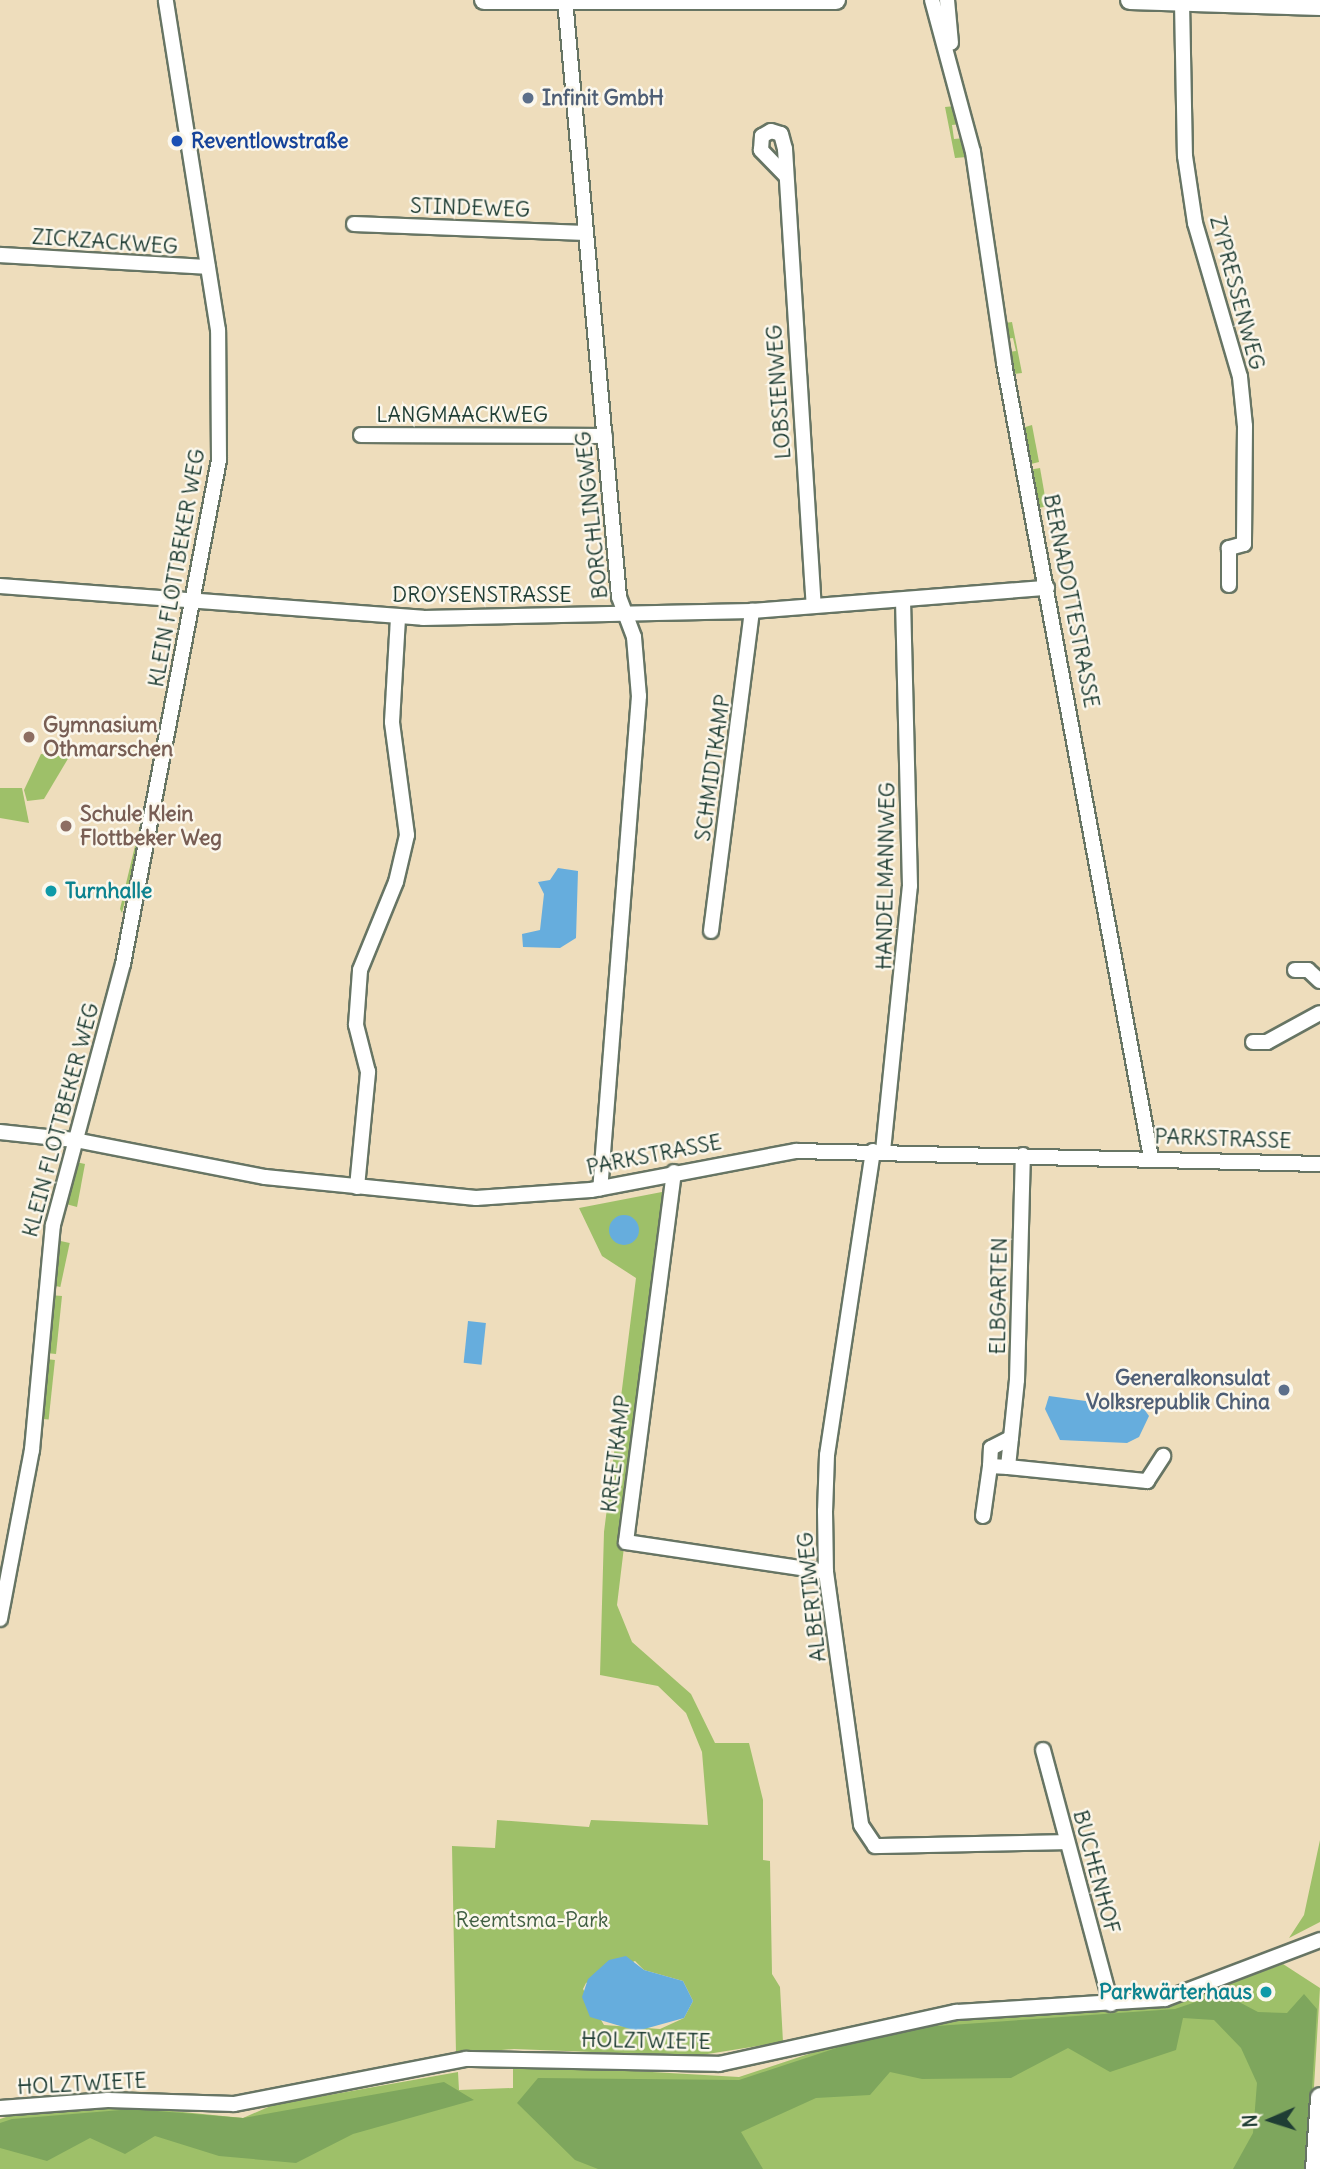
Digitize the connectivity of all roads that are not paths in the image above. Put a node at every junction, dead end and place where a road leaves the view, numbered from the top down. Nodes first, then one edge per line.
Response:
1 (166, 0) edge
2 (484, 0) edge
3 (836, 0) edge
4 (932, 0) edge
5 (947, 0) edge
6 (1130, 0) edge
7 (565, 2) edge
8 (1182, 2) edge
9 (1320, 6) edge
10 (951, 52) junction
11 (785, 175) dead end
12 (354, 225) dead end
13 (585, 233) junction
14 (0, 255) edge
15 (208, 267) junction
16 (361, 435) dead end
17 (605, 436) junction
18 (1229, 585) dead end
19 (0, 586) edge
20 (1047, 588) junction
21 (903, 600) junction
22 (195, 605) junction
23 (814, 606) junction
24 (752, 611) junction
25 (625, 616) junction
26 (398, 617) junction
27 (712, 931) dead end
28 (1295, 971) dead end
29 (1320, 981) edge
30 (1320, 1013) edge
31 (1253, 1042) dead end
32 (0, 1132) edge
33 (75, 1140) junction
34 (878, 1151) junction
35 (1023, 1154) junction
36 (1151, 1158) junction
37 (1320, 1164) edge
38 (674, 1172) junction
39 (357, 1187) junction
40 (600, 1188) junction
41 (1011, 1438) junction
42 (1163, 1456) dead end
43 (990, 1466) junction
44 (1008, 1467) junction
45 (983, 1516) dead end
46 (826, 1572) junction
47 (0, 1619) edge
48 (1043, 1751) dead end
49 (1065, 1842) junction
50 (1320, 1940) edge
51 (1111, 2004) junction
52 (1320, 2097) edge
53 (0, 2108) edge
54 (1315, 2169) edge

1 - 15 street, KLEIN FLOTTBEKER WEG
2 - 7 street
3 - 7 street
4 - 10 street, BERNADOTTESTRASSE
5 - 10 street, BERNADOTTESTRASSE
6 - 8 street
7 - 13 street, BORCHLINGWEG
8 - 9 street
8 - 18 street, ZYPRESSENWEG
10 - 20 street, BERNADOTTESTRASSE
11 - 23 street, LOBSIENWEG
12 - 13 street, STINDEWEG
13 - 17 street, BORCHLINGWEG
14 - 15 street, ZICKZACKWEG
15 - 22 street, KLEIN FLOTTBEKER WEG
16 - 17 street, LANGMAACKWEG
17 - 25 street, BORCHLINGWEG
19 - 22 street, DROYSENSTRASSE
20 - 21 street, DROYSENSTRASSE
20 - 36 street, BERNADOTTESTRASSE
21 - 23 street, DROYSENSTRASSE
21 - 34 street, HANDELMANNWEG
22 - 26 street, DROYSENSTRASSE
22 - 33 street, KLEIN FLOTTBEKER WEG
23 - 24 street, DROYSENSTRASSE
24 - 25 street, DROYSENSTRASSE
24 - 27 street, SCHMIDTKAMP
25 - 26 street, DROYSENSTRASSE
25 - 40 street, BORCHLINGWEG
26 - 39 street
28 - 29 street
30 - 31 street
32 - 33 street, PARKSTRASSE
33 - 39 street, PARKSTRASSE
33 - 47 street, KLEIN FLOTTBEKER WEG
34 - 35 street, PARKSTRASSE
34 - 38 street, PARKSTRASSE
34 - 46 street, ALBERTIWEG
35 - 36 street, PARKSTRASSE
35 - 41 street, ELBGARTEN
36 - 37 street, PARKSTRASSE
38 - 40 street, PARKSTRASSE
38 - 46 street, KREETKAMP
39 - 40 street, PARKSTRASSE
41 - 43 street
41 - 44 street, ELBGARTEN
42 - 44 street
43 - 44 street
43 - 45 street
46 - 49 street, ALBERTIWEG
48 - 49 street, BUCHENHOF
49 - 51 street, BUCHENHOF
50 - 51 street, HOLZTWIETE
51 - 53 street, HOLZTWIETE
52 - 54 main road

